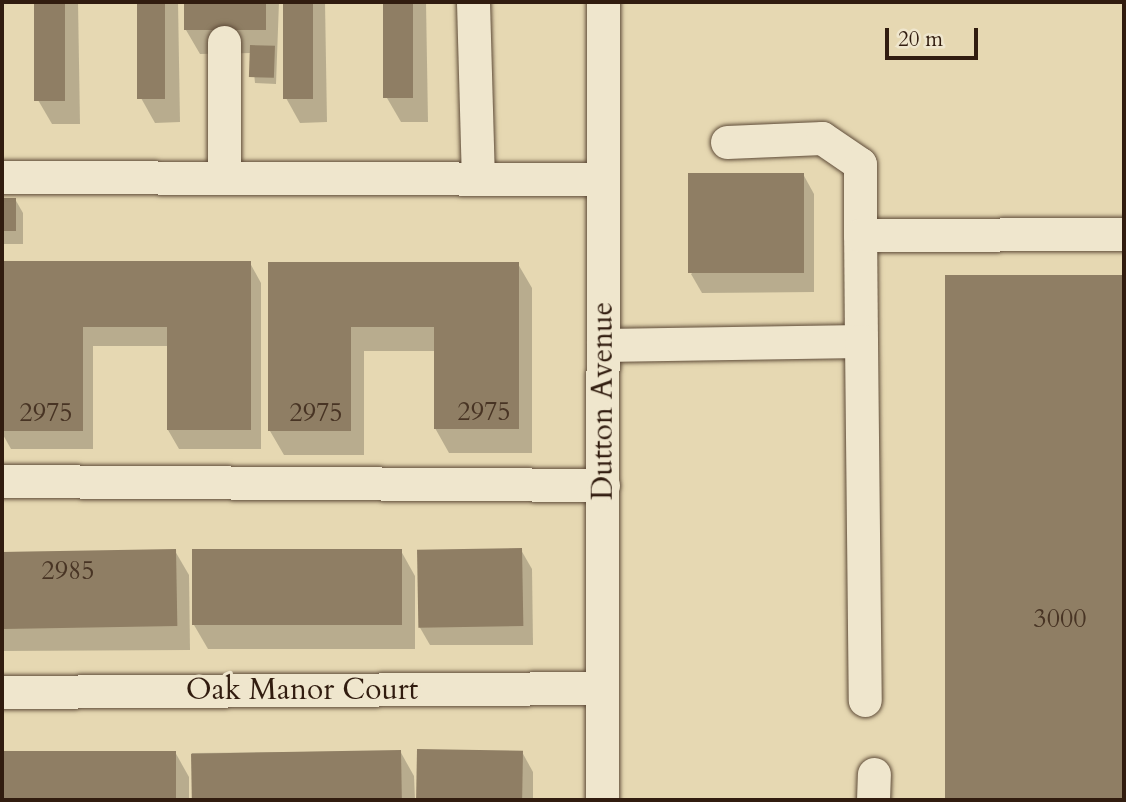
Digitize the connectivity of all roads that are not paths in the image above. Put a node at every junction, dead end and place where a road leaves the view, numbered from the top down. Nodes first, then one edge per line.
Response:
1 (472, 2) edge
2 (603, 2) edge
3 (225, 42) dead end
4 (727, 142) dead end
5 (2, 177) edge
6 (224, 178) junction
7 (478, 178) junction
8 (603, 179) junction
9 (1124, 234) edge
10 (860, 235) junction
11 (861, 341) junction
12 (603, 345) junction
13 (2, 481) edge
14 (603, 485) junction
15 (603, 688) junction
16 (2, 692) edge
17 (866, 700) dead end
18 (601, 800) edge

1 - 7 street
2 - 8 street, Dutton Avenue
3 - 6 street
4 - 10 street
5 - 6 street
6 - 7 street
7 - 8 street
8 - 12 street, Dutton Avenue
9 - 10 street
10 - 11 street
11 - 12 street
11 - 17 street
12 - 14 street, Dutton Avenue
13 - 14 street
14 - 15 street, Dutton Avenue
15 - 16 street, Oak Manor Court
15 - 18 street, Dutton Avenue

